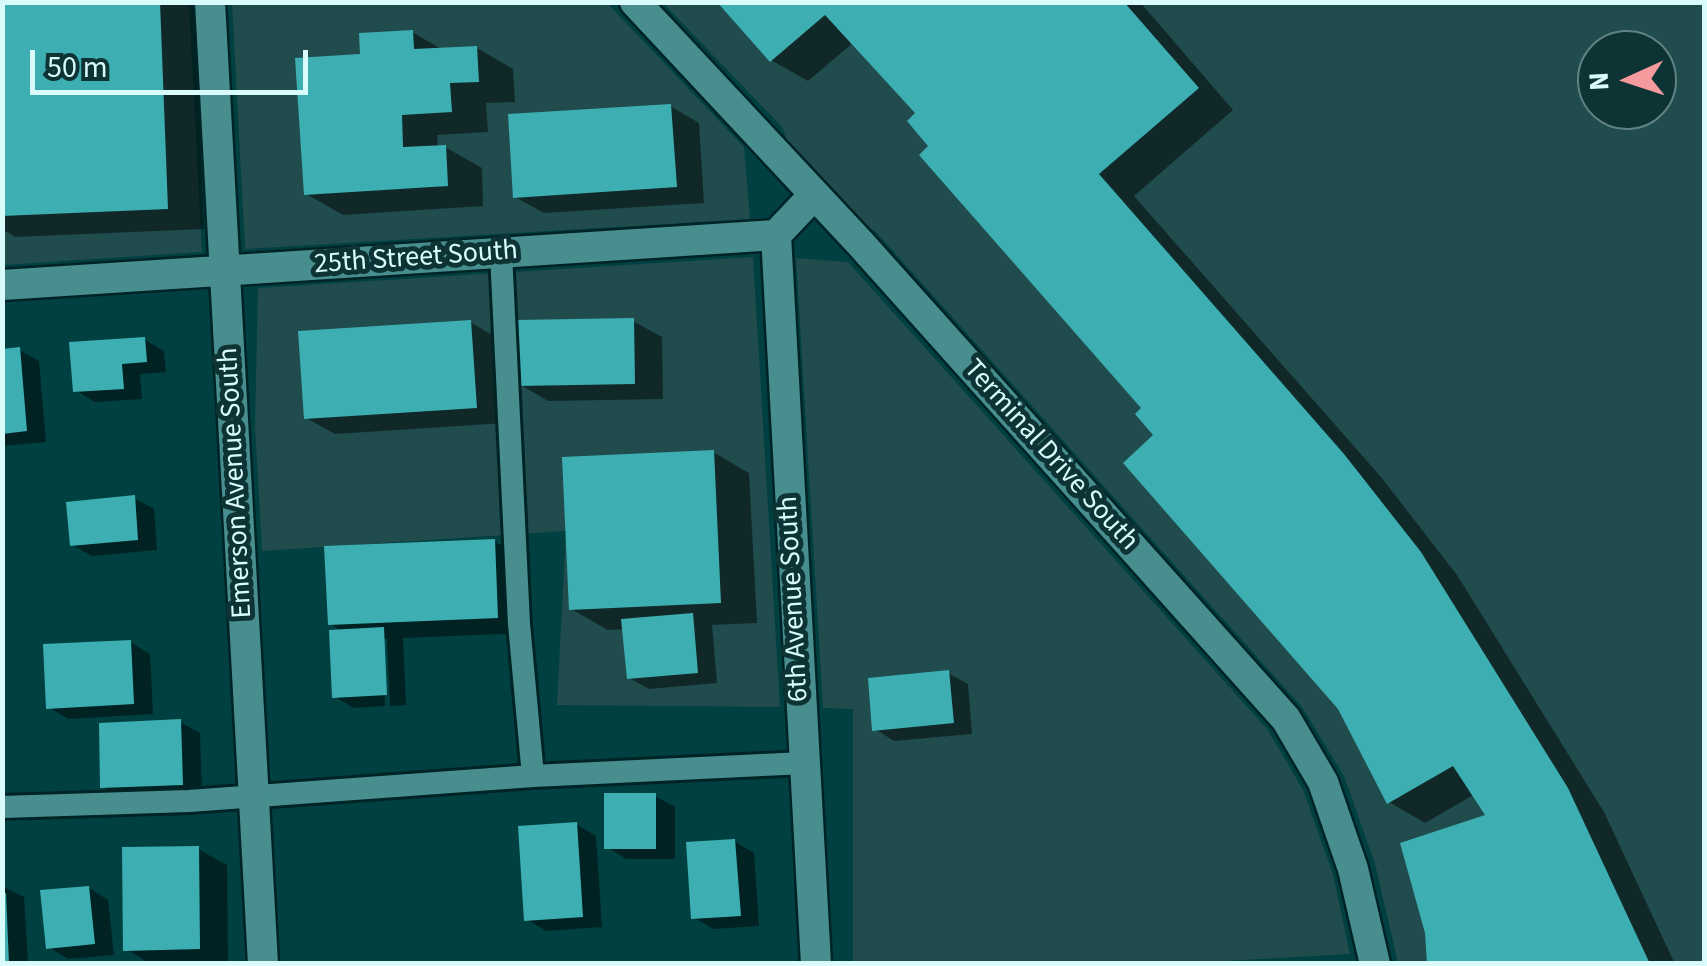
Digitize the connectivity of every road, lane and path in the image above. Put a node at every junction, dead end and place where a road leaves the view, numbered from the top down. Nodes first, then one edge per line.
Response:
1 (210, 2) edge
2 (634, 2) edge
3 (814, 196) junction
4 (776, 235) junction
5 (501, 254) junction
6 (225, 271) junction
7 (2, 284) edge
8 (804, 763) junction
9 (533, 776) junction
10 (254, 796) junction
11 (2, 807) edge
12 (263, 964) edge
13 (816, 964) edge
14 (1375, 964) edge

1 - 6 street, Emerson Avenue South
2 - 3 street, Terminal Drive South
3 - 4 street
3 - 14 street, Terminal Drive South
4 - 5 street, 25th Street South
4 - 8 street, 6th Avenue South
5 - 6 street, 25th Street South
5 - 9 lane
6 - 7 street, 25th Street South
6 - 10 street, Emerson Avenue South
8 - 9 lane
8 - 13 street, 6th Avenue South
9 - 10 lane
10 - 11 lane
10 - 12 street, Emerson Avenue South

